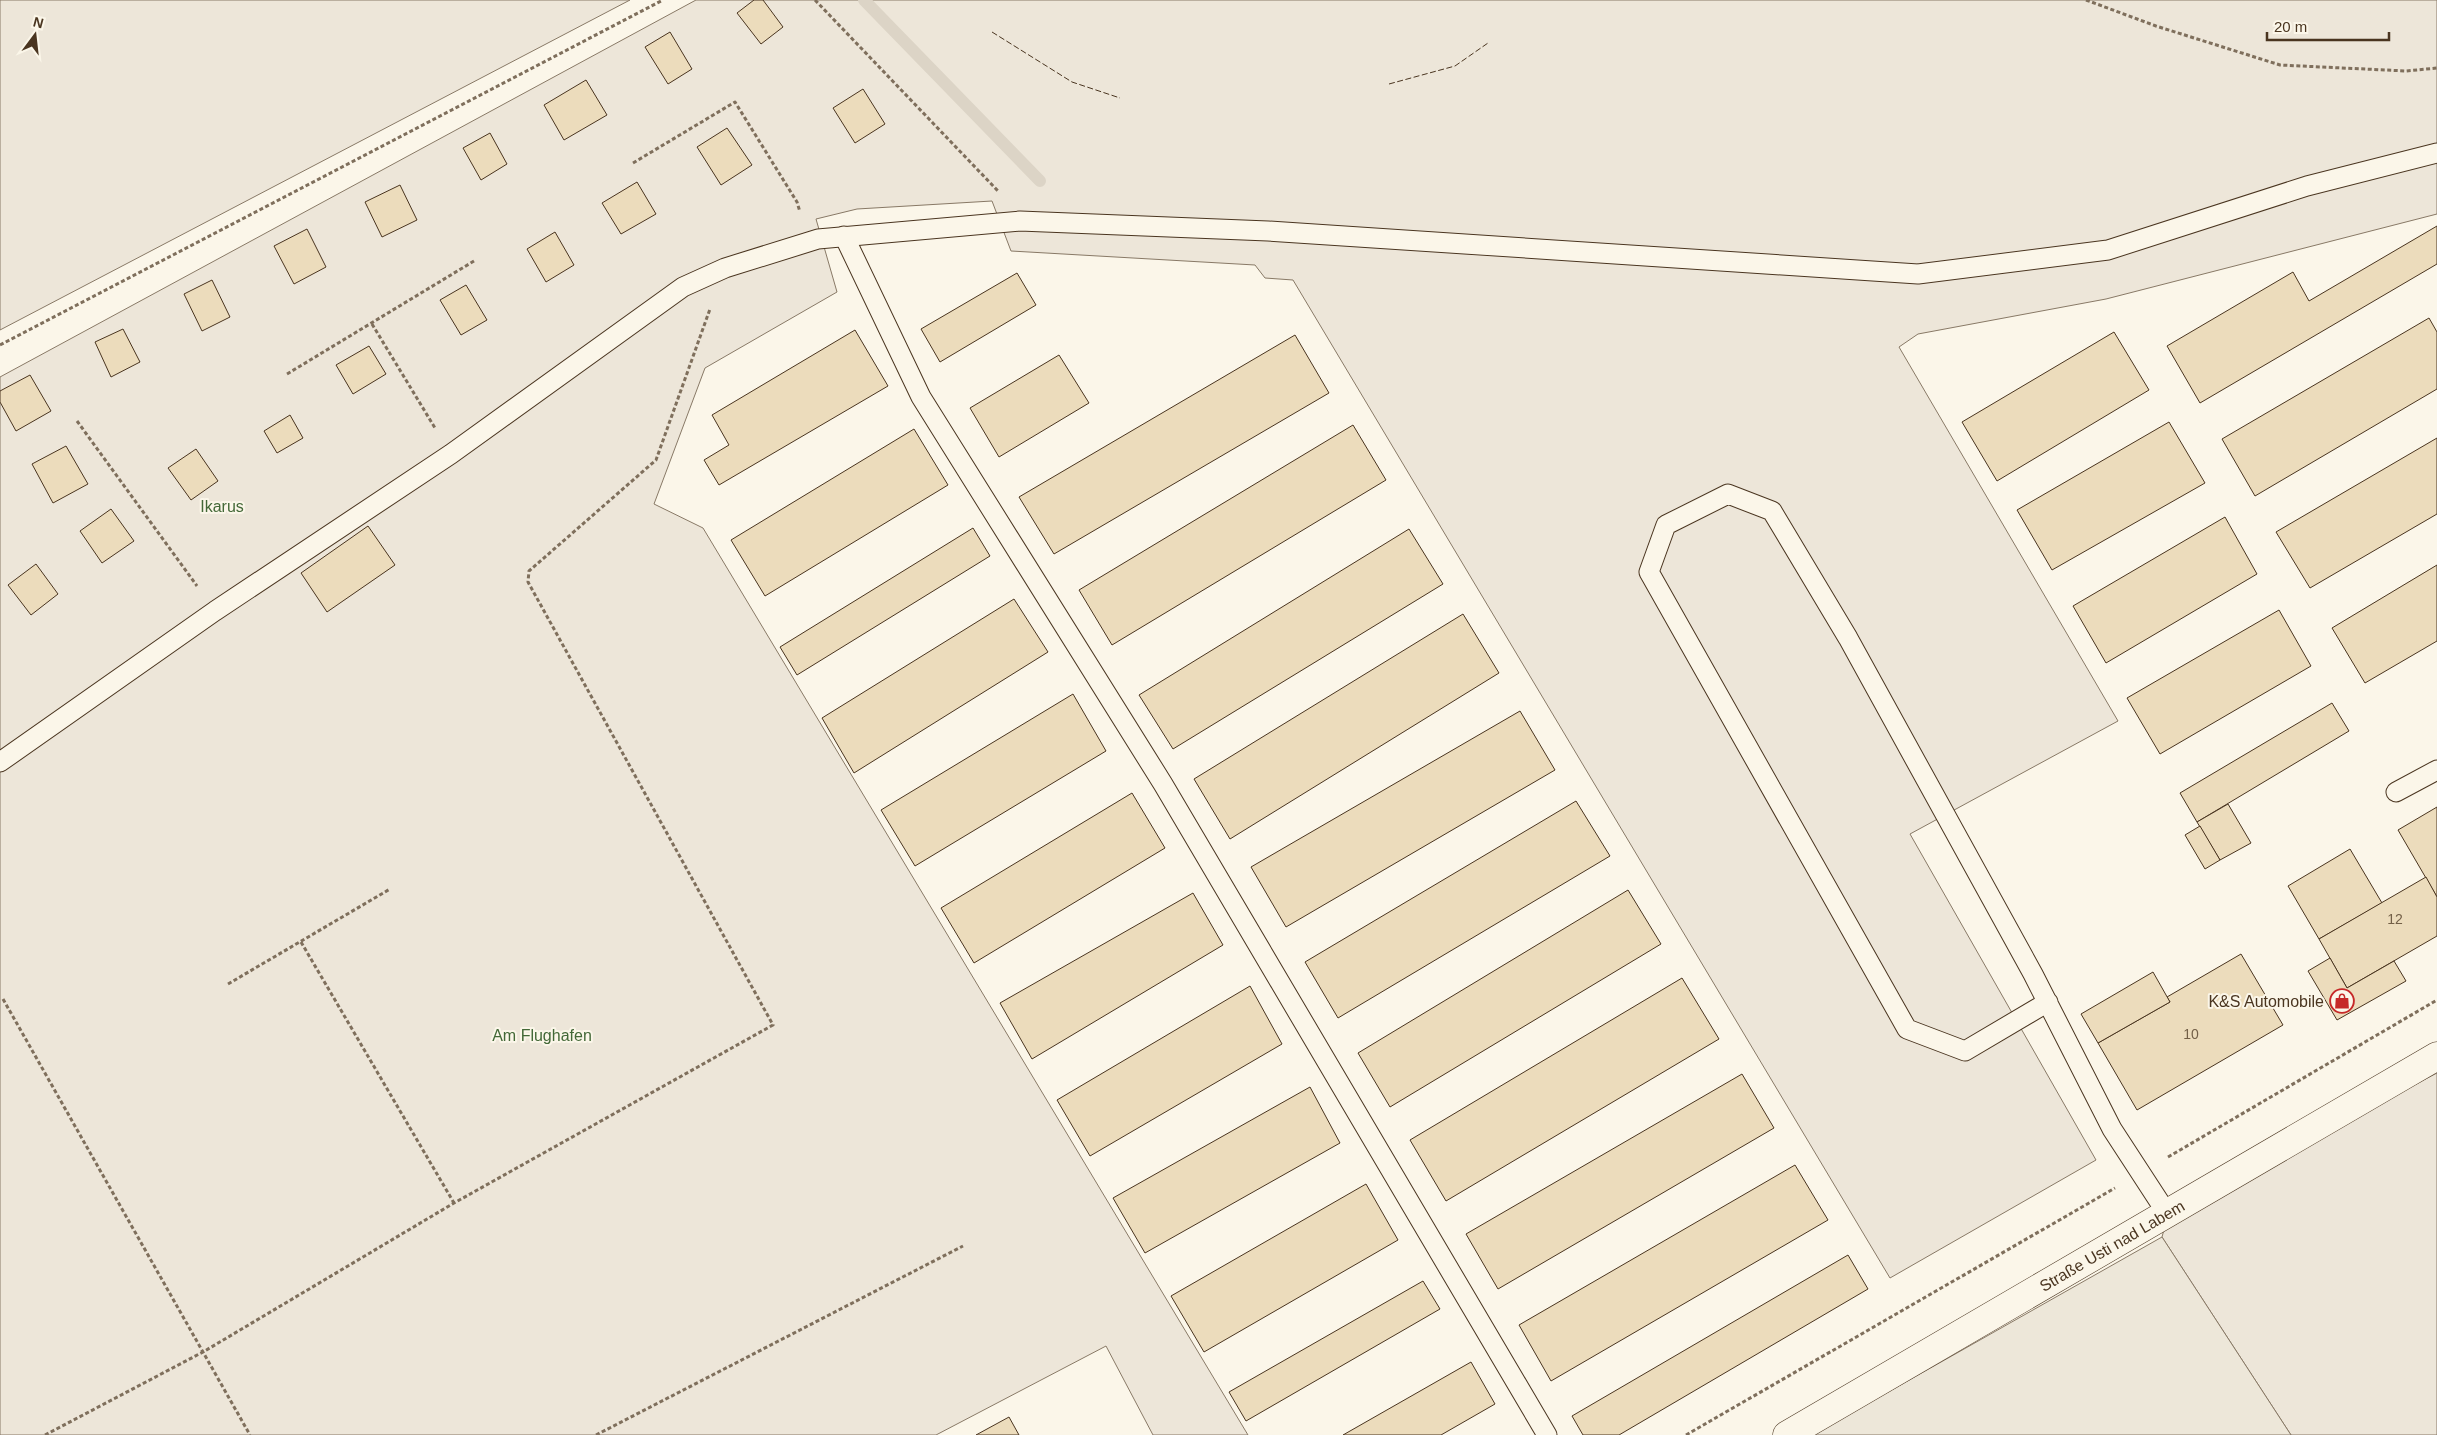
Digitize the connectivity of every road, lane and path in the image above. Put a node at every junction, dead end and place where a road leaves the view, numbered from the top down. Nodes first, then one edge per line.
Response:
1 (663, 0) edge
2 (815, 0) edge
3 (2086, 0) edge
4 (2437, 68) edge
5 (2437, 154) edge
6 (633, 163) dead end
7 (1020, 221) junction
8 (844, 236) junction
9 (810, 242) junction
10 (474, 261) dead end
11 (725, 268) junction
12 (372, 324) junction
13 (0, 345) edge
14 (287, 374) dead end
15 (77, 421) dead end
16 (451, 454) junction
17 (215, 611) junction
18 (0, 762) edge
19 (2437, 770) edge
20 (2396, 792) dead end
21 (390, 889) dead end
22 (301, 942) junction
23 (228, 984) dead end
24 (3, 999) dead end
25 (2437, 1000) edge
26 (2048, 1002) junction
27 (2437, 1056) edge
28 (2141, 1173) junction
29 (454, 1203) junction
30 (2168, 1215) junction
31 (963, 1246) dead end
32 (203, 1352) junction
33 (45, 1435) edge
34 (250, 1435) edge
35 (596, 1435) edge
36 (1547, 1435) edge
37 (1686, 1435) edge
38 (1786, 1435) edge

1 - 13 path
2 - 7 path
3 - 4 path
5 - 7 lane
6 - 9 path
7 - 8 lane
8 - 9 lane
8 - 36 lane
9 - 11 lane
10 - 12 path
11 - 16 lane
11 - 29 path
12 - 14 path
12 - 16 path
15 - 17 path
16 - 17 lane
17 - 18 lane
19 - 20 lane
21 - 22 path
22 - 23 path
22 - 29 path
24 - 32 path
25 - 28 path
26 - 26 lane
26 - 28 lane
27 - 30 street, Straße Usti nad Labem
28 - 30 lane
28 - 37 path
29 - 32 path
30 - 38 street, Straße Usti nad Labem
31 - 35 path
32 - 33 path
32 - 34 path

